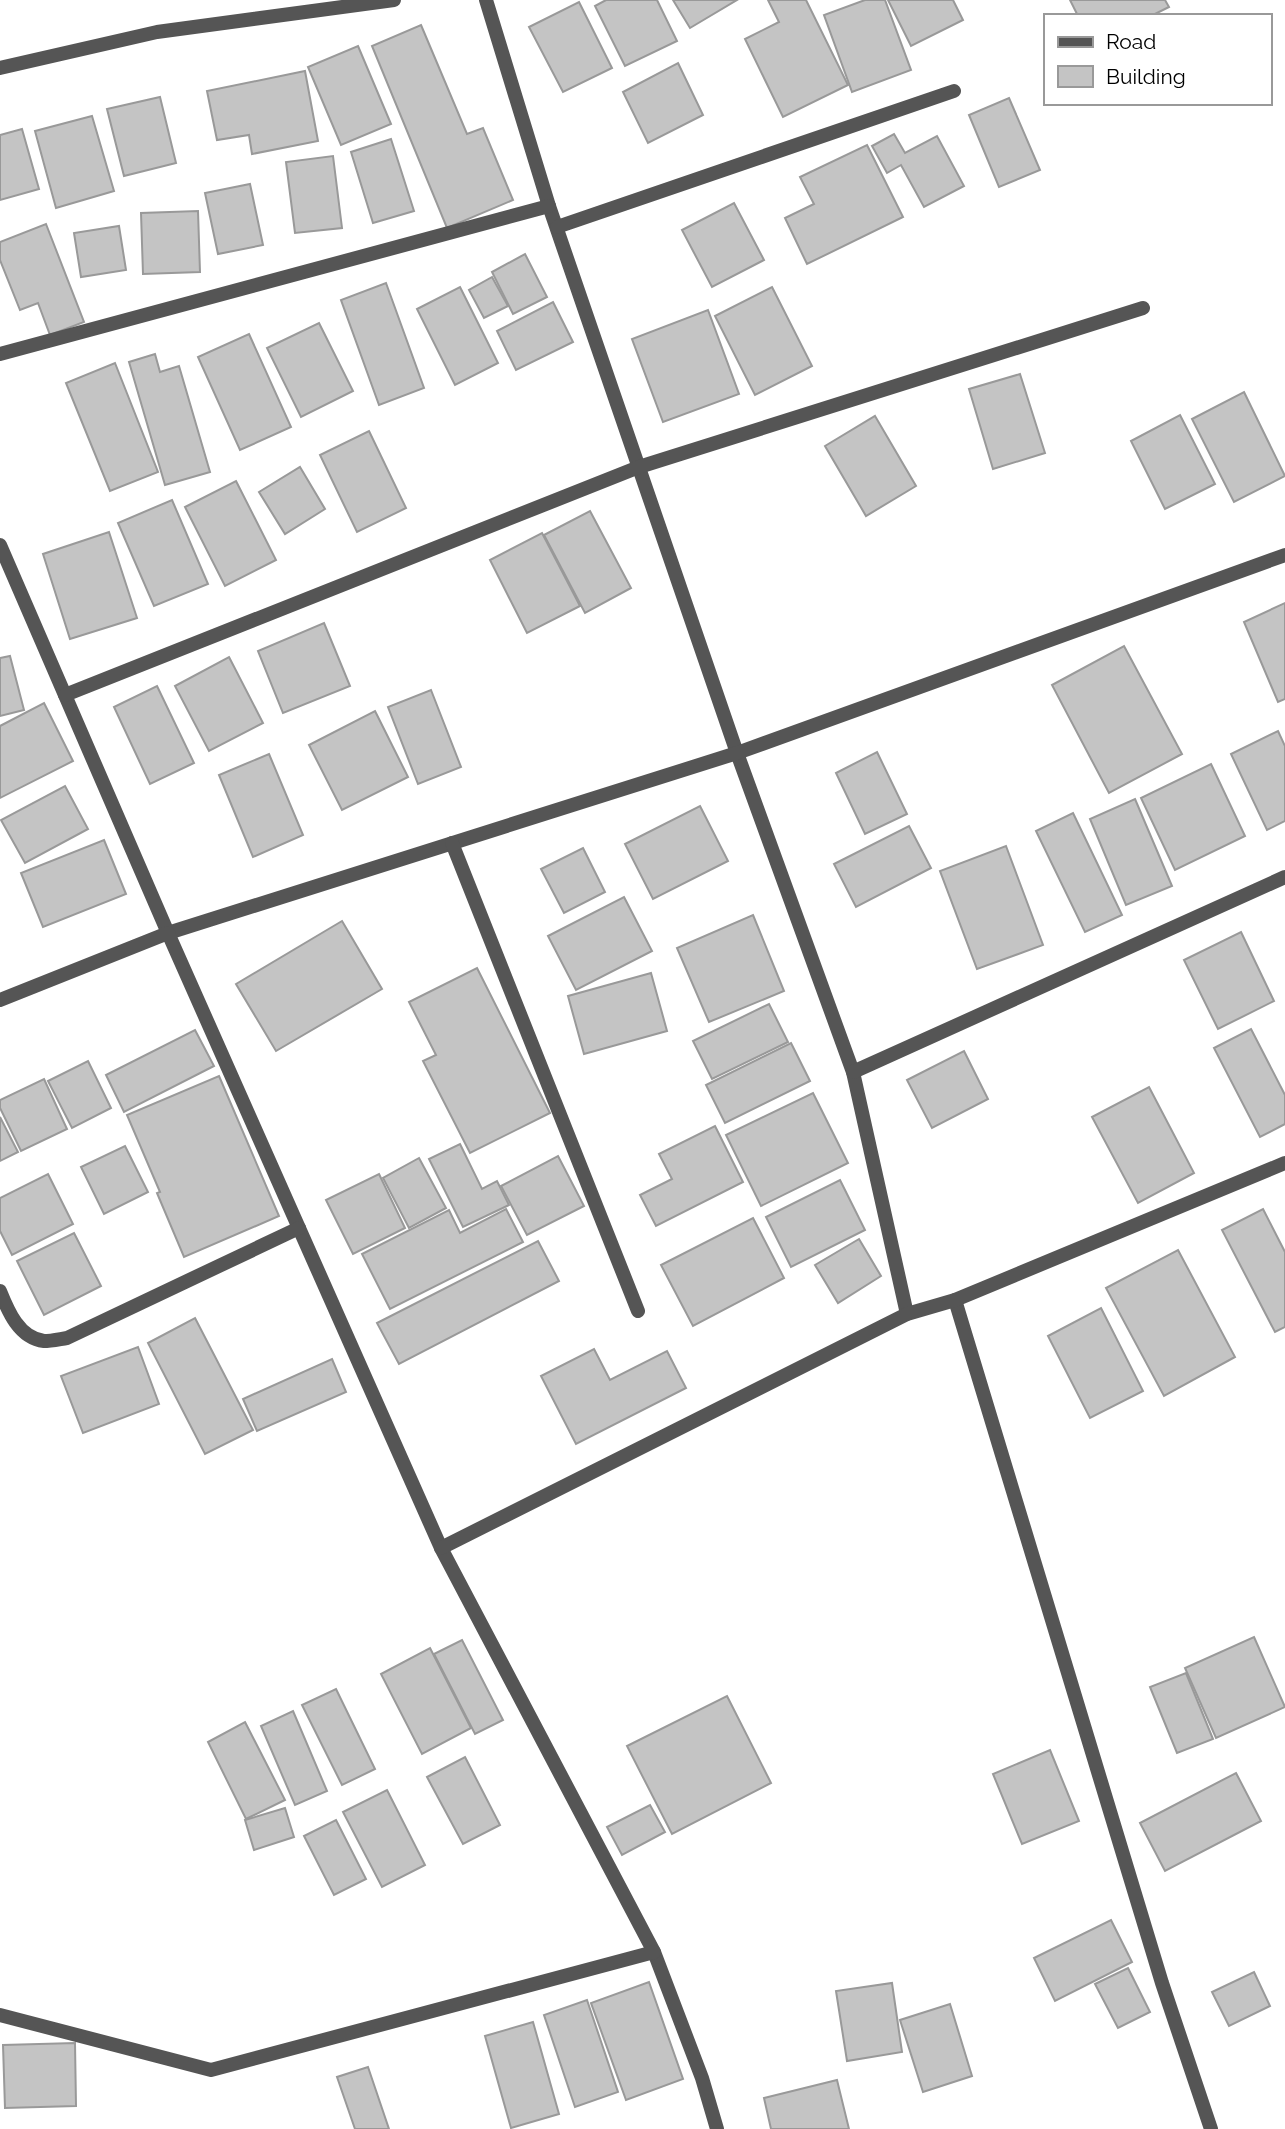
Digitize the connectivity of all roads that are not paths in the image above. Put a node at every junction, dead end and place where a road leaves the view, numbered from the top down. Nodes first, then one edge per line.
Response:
1 (394, 0) edge
2 (486, 0) edge
3 (0, 68) edge
4 (954, 91) dead end
5 (550, 206) junction
6 (557, 227) junction
7 (1143, 309) dead end
8 (0, 354) edge
9 (639, 467) junction
10 (0, 545) edge
11 (1285, 555) edge
12 (65, 695) junction
13 (737, 753) junction
14 (452, 843) junction
15 (1285, 877) edge
16 (168, 933) junction
17 (0, 1000) edge
18 (853, 1072) junction
19 (1285, 1163) edge
20 (299, 1228) junction
21 (0, 1291) edge
22 (956, 1300) junction
23 (638, 1311) dead end
24 (907, 1314) junction
25 (441, 1548) junction
26 (654, 1952) junction
27 (0, 2015) edge
28 (717, 2129) edge
29 (1210, 2129) edge

1 - 3 street
2 - 5 street
4 - 6 street
5 - 6 street
5 - 8 street
6 - 9 street
7 - 9 street
9 - 12 street
9 - 13 street
10 - 12 street
11 - 13 street
12 - 16 street
13 - 14 street
13 - 18 street
14 - 16 street
14 - 23 street
15 - 18 street
16 - 17 street
16 - 20 street
18 - 24 street
19 - 22 street
20 - 21 street
20 - 25 street
22 - 24 street
22 - 29 street
24 - 25 street
25 - 26 street
26 - 27 street
26 - 28 street

